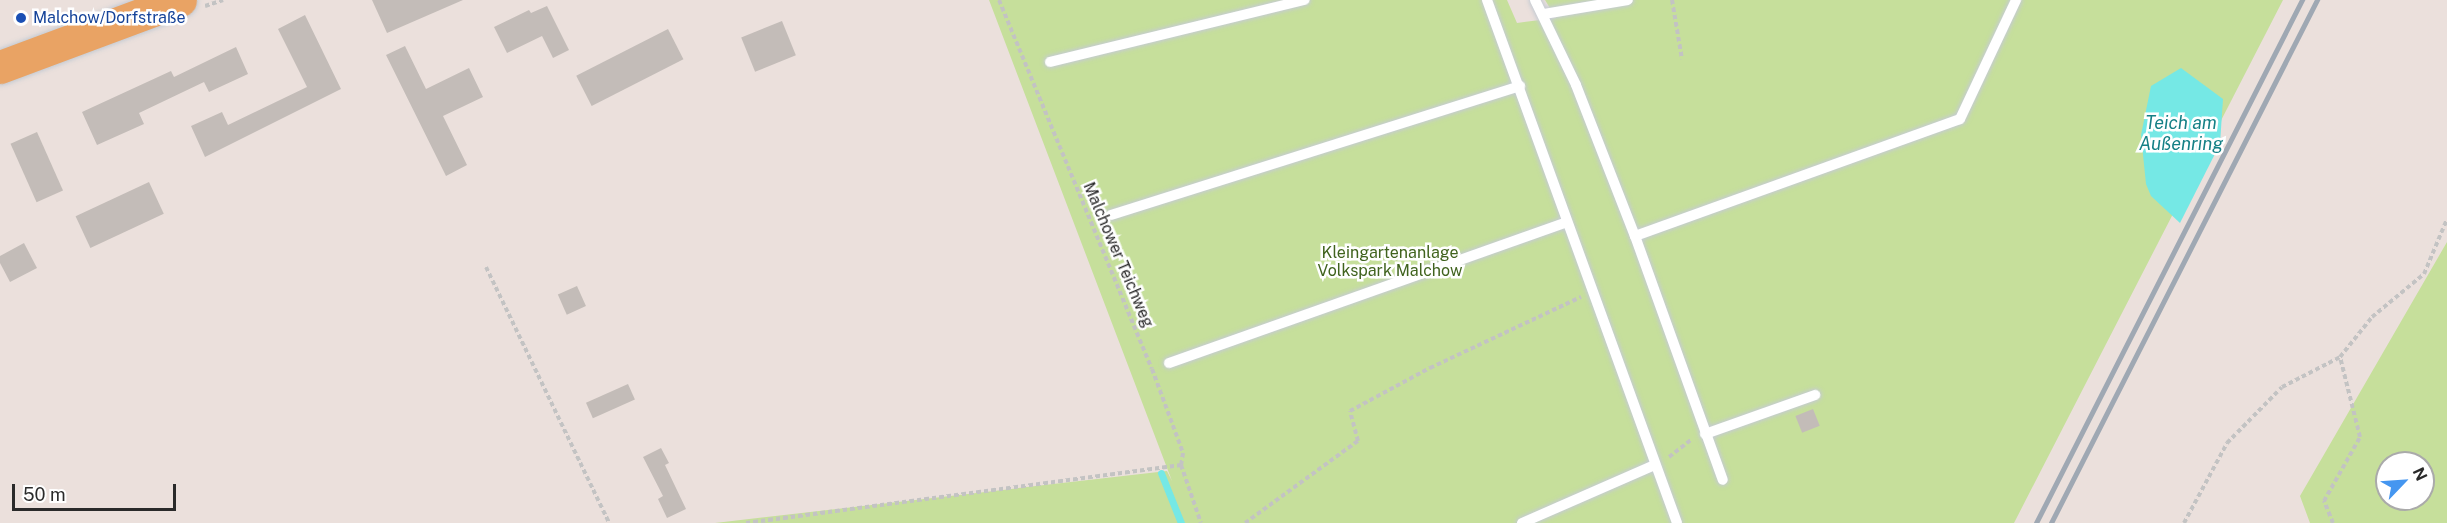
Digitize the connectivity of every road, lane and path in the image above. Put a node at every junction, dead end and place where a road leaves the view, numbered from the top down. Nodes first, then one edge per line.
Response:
1 (180, 0) edge
2 (999, 0) edge
3 (1305, 0) edge
4 (1487, 0) edge
5 (1536, 0) edge
6 (1628, 0) edge
7 (1672, 0) edge
8 (2016, 0) edge
9 (1544, 14) junction
10 (1682, 58) dead end
11 (1050, 62) dead end
12 (0, 67) edge
13 (1520, 86) junction
14 (1110, 215) dead end
15 (2447, 219) edge
16 (1567, 222) junction
17 (1635, 236) junction
18 (486, 267) dead end
19 (1593, 291) junction
20 (2340, 357) junction
21 (1169, 363) dead end
22 (1815, 395) dead end
23 (1705, 434) junction
24 (1181, 465) junction
25 (1655, 465) junction
26 (1723, 480) dead end
27 (609, 523) edge
28 (746, 523) edge
29 (1201, 523) edge
30 (1245, 523) edge
31 (1522, 523) edge
32 (1677, 523) edge
33 (2184, 523) edge
34 (2333, 523) edge

1 - 12 main road
2 - 24 path, Malchower Teichweg
3 - 11 lane
4 - 13 lane
5 - 9 lane
6 - 9 lane
7 - 10 path
8 - 17 lane
9 - 17 lane
13 - 14 lane
13 - 16 lane
15 - 20 path
16 - 19 lane
16 - 21 lane
17 - 23 lane
18 - 27 path
19 - 25 lane
19 - 30 path
20 - 33 path
20 - 34 path
22 - 23 lane
23 - 25 path
23 - 26 lane
24 - 28 path
24 - 29 path, Malchower Teichweg
25 - 31 lane
25 - 32 lane

